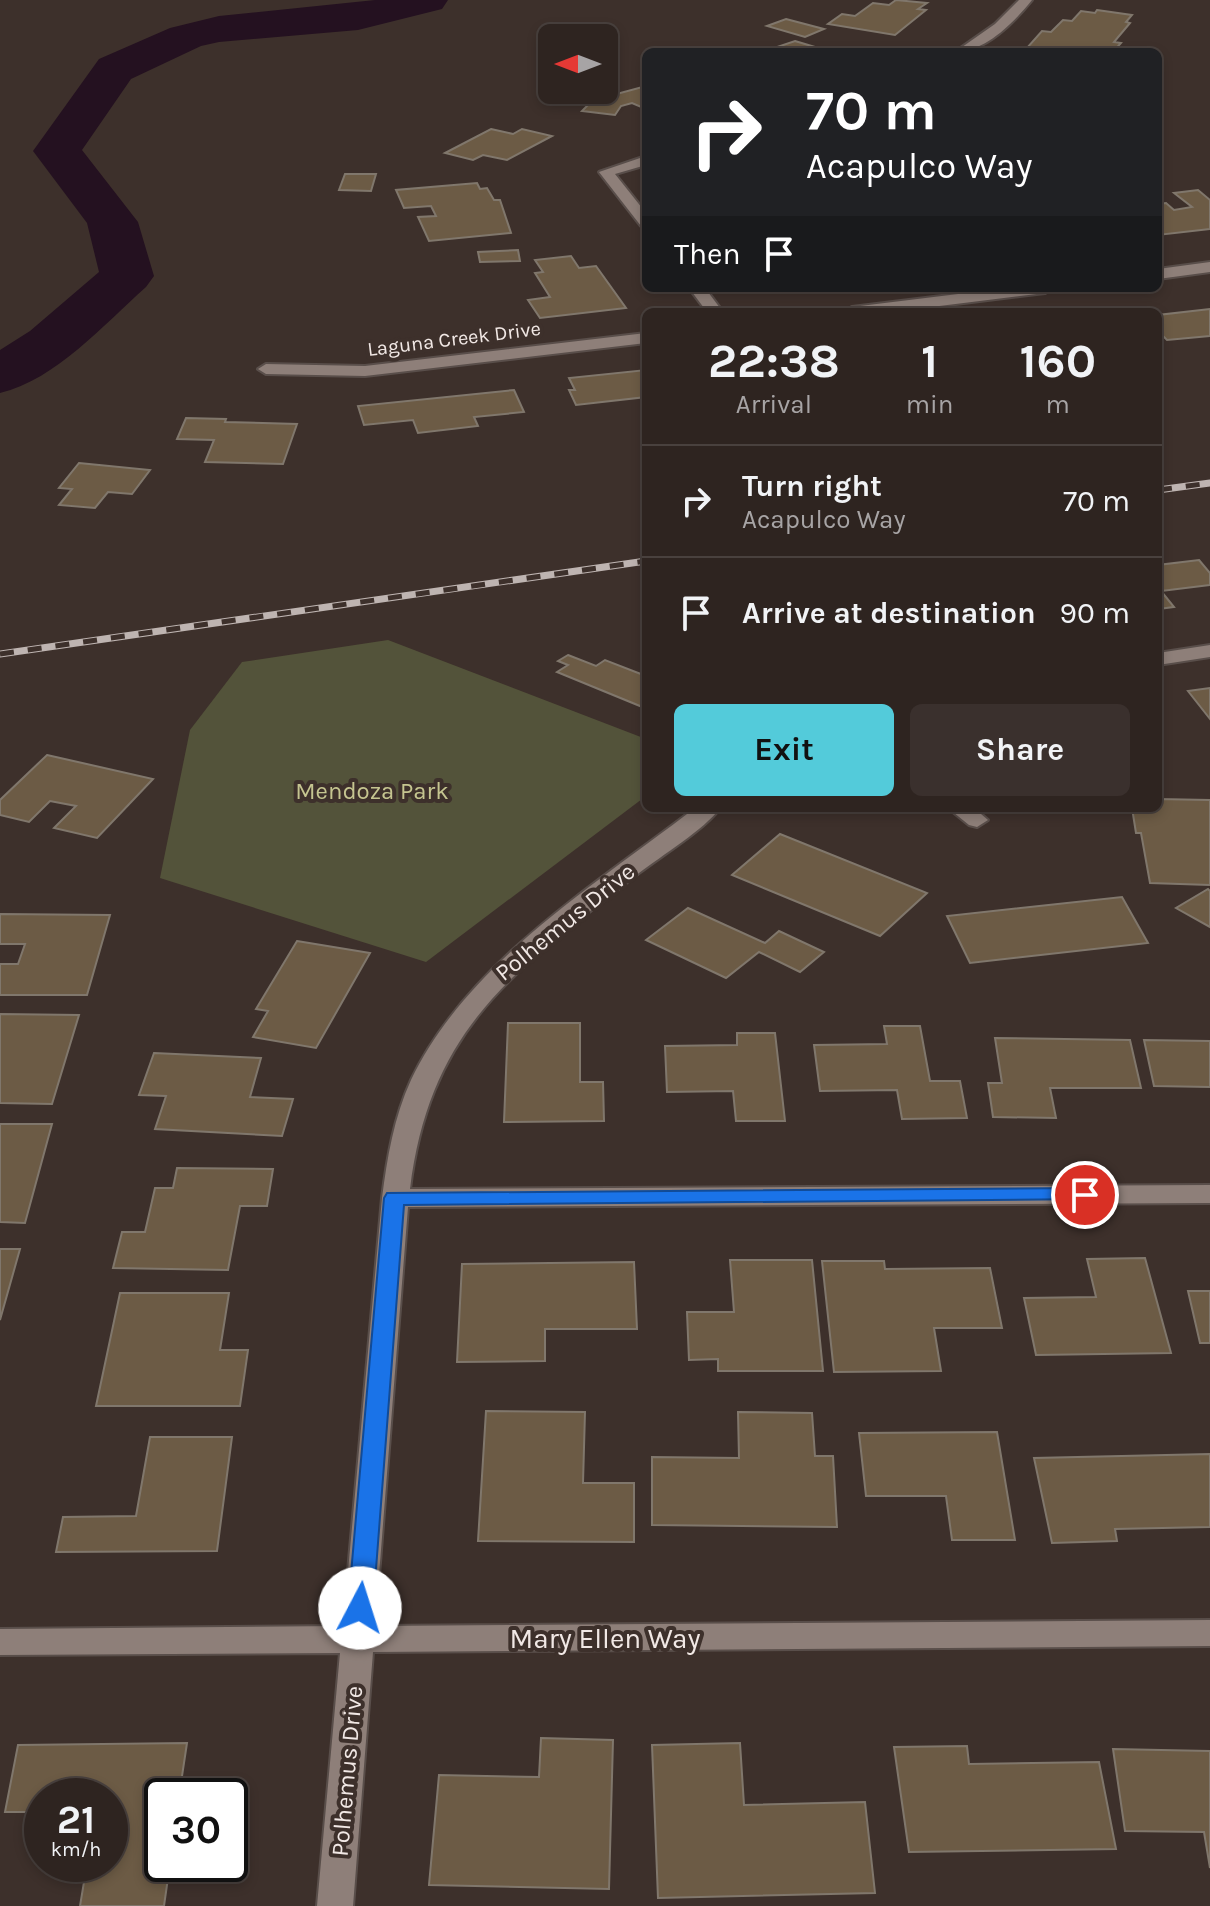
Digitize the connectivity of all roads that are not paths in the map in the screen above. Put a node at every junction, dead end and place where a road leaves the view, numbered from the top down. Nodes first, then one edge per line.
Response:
1 (1026, 0) edge
2 (968, 48) edge
3 (642, 161) edge
4 (642, 218) edge
5 (1210, 267) edge
6 (1162, 273) edge
7 (1013, 292) edge
8 (884, 308) edge
9 (642, 338) edge
10 (266, 369) dead end
11 (1210, 651) edge
12 (1162, 658) edge
13 (704, 812) edge
14 (1210, 1194) edge
15 (395, 1198) junction
16 (1210, 1633) edge
17 (358, 1640) junction
18 (0, 1642) edge
19 (335, 1906) edge

1 - 2 street
3 - 4 street
5 - 6 street
7 - 8 street
9 - 10 street, Laguna Creek Drive
11 - 12 street
13 - 15 street, Polhemus Drive
14 - 15 street
15 - 17 street, Polhemus Drive
16 - 17 street, Mary Ellen Way
17 - 18 street, Mary Ellen Way
17 - 19 street, Polhemus Drive

